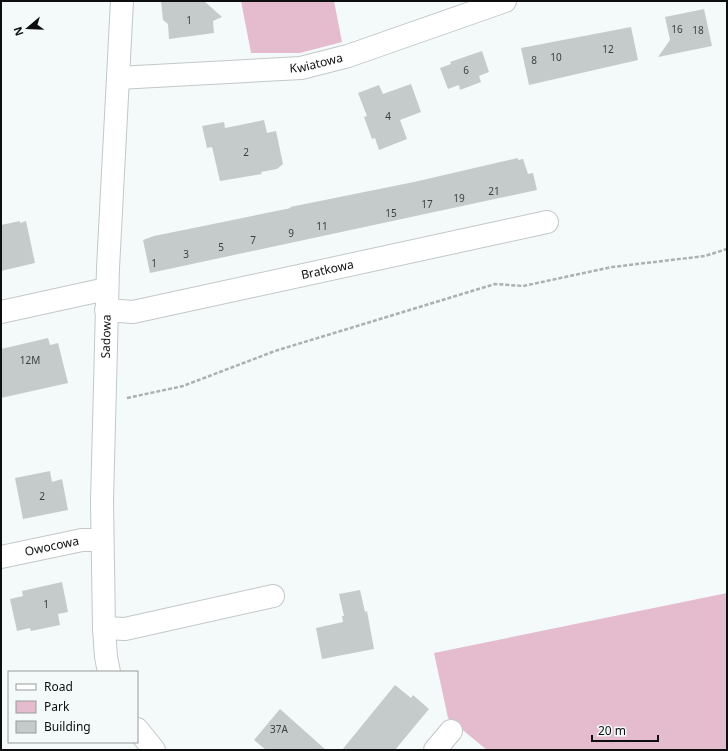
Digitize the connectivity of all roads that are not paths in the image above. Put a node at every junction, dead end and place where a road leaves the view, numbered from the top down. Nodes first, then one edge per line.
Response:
1 (122, 1) edge
2 (505, 1) edge
3 (118, 78) junction
4 (547, 222) dead end
5 (107, 301) junction
6 (1, 312) edge
7 (102, 540) junction
8 (1, 557) edge
9 (273, 596) dead end
10 (104, 628) junction
11 (109, 671) edge
12 (138, 730) edge
13 (451, 731) dead end
14 (154, 750) edge
15 (435, 750) edge

1 - 3 street, Sadowa
2 - 3 street, Kwiatowa
3 - 5 street, Sadowa
4 - 5 street, Bratkowa
5 - 6 street, Bratkowa
5 - 7 street, Sadowa
7 - 8 street, Owocowa
7 - 10 street, Sadowa
9 - 10 street
10 - 11 street, Sadowa
12 - 14 street
13 - 15 street

